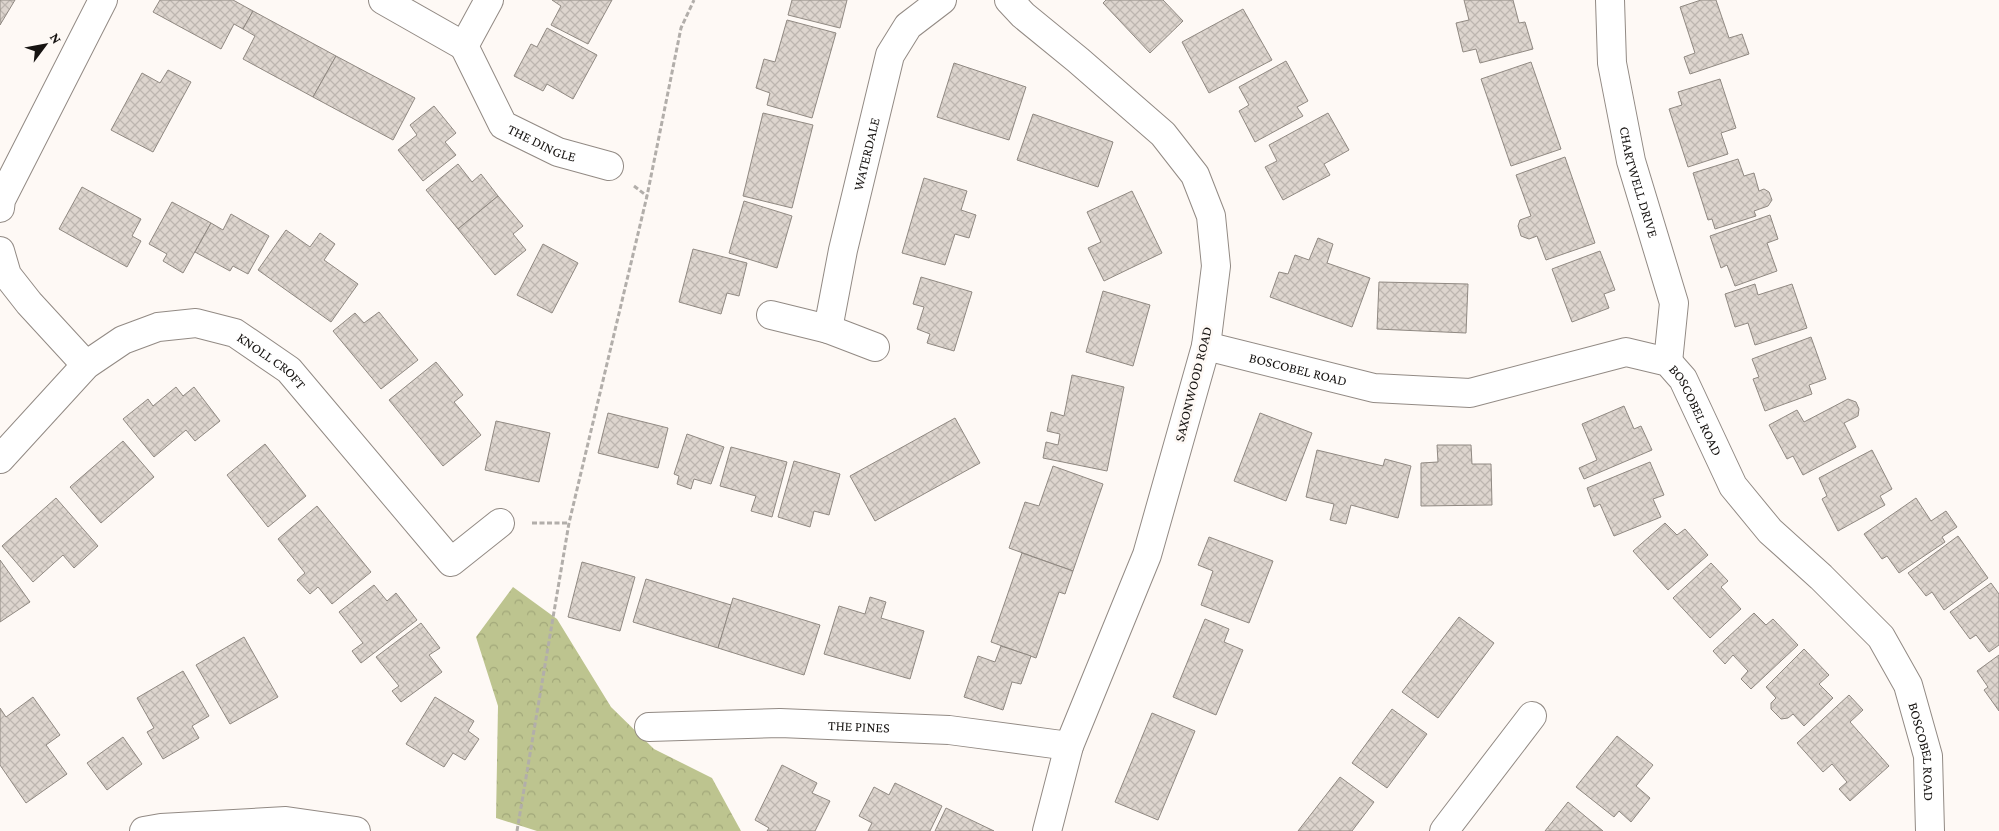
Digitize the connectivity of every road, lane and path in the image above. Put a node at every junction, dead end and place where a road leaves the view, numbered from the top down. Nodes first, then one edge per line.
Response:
1 (103, 0) edge
2 (383, 0) edge
3 (489, 0) edge
4 (694, 0) edge
5 (942, 0) edge
6 (1009, 0) edge
7 (1610, 0) edge
8 (464, 46) junction
9 (609, 166) dead end
10 (0, 208) edge
11 (0, 251) edge
12 (771, 315) dead end
13 (828, 329) junction
14 (1206, 346) junction
15 (875, 347) dead end
16 (1668, 362) junction
17 (86, 364) junction
18 (0, 459) edge
19 (500, 523) dead end
20 (1532, 716) dead end
21 (649, 727) dead end
22 (1068, 746) junction
23 (144, 831) edge
24 (356, 831) edge
25 (517, 831) edge
26 (1047, 831) edge
27 (1444, 831) edge
28 (1930, 831) edge

1 - 10 street
2 - 8 street
3 - 8 street
4 - 25 path
5 - 13 street, WATERDALE
6 - 14 street, SAXONWOOD ROAD
7 - 16 street, CHARTWELL DRIVE
8 - 9 street, THE DINGLE
11 - 17 street
12 - 13 street
13 - 15 street
14 - 16 street, BOSCOBEL ROAD
14 - 22 street, SAXONWOOD ROAD
16 - 28 street, BOSCOBEL ROAD
17 - 18 street, KNOLL CROFT
17 - 19 street, KNOLL CROFT
20 - 27 street
21 - 22 street, THE PINES
22 - 26 street, SAXONWOOD ROAD
23 - 24 street

